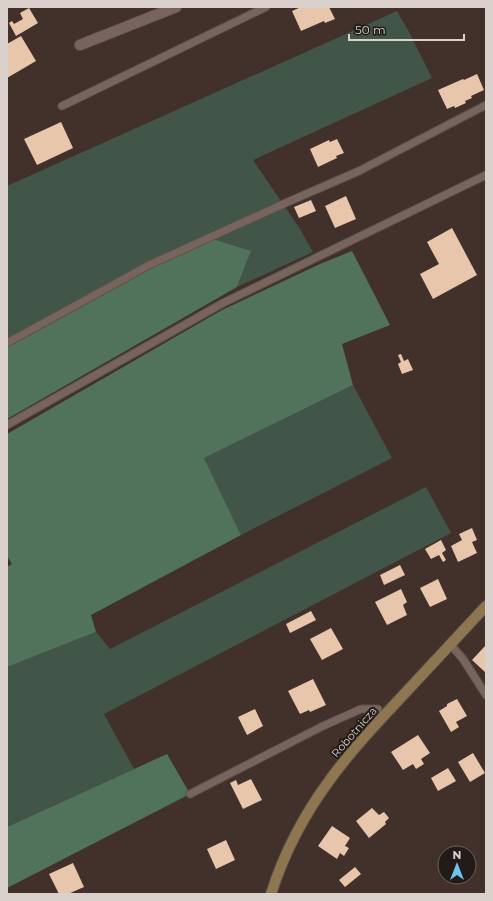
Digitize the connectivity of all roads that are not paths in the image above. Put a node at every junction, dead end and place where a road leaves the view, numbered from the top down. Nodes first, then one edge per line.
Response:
1 (176, 7) edge
2 (266, 7) edge
3 (80, 45) dead end
4 (486, 105) edge
5 (62, 106) dead end
6 (486, 175) edge
7 (7, 343) edge
8 (7, 425) edge
9 (486, 606) edge
10 (450, 644) junction
11 (486, 695) edge
12 (378, 708) dead end
13 (190, 794) dead end
14 (271, 894) edge

1 - 3 street
2 - 5 lane
4 - 7 lane
6 - 8 lane
9 - 10 street, Robotnicza
10 - 11 lane
10 - 14 street, Robotnicza
12 - 13 lane

